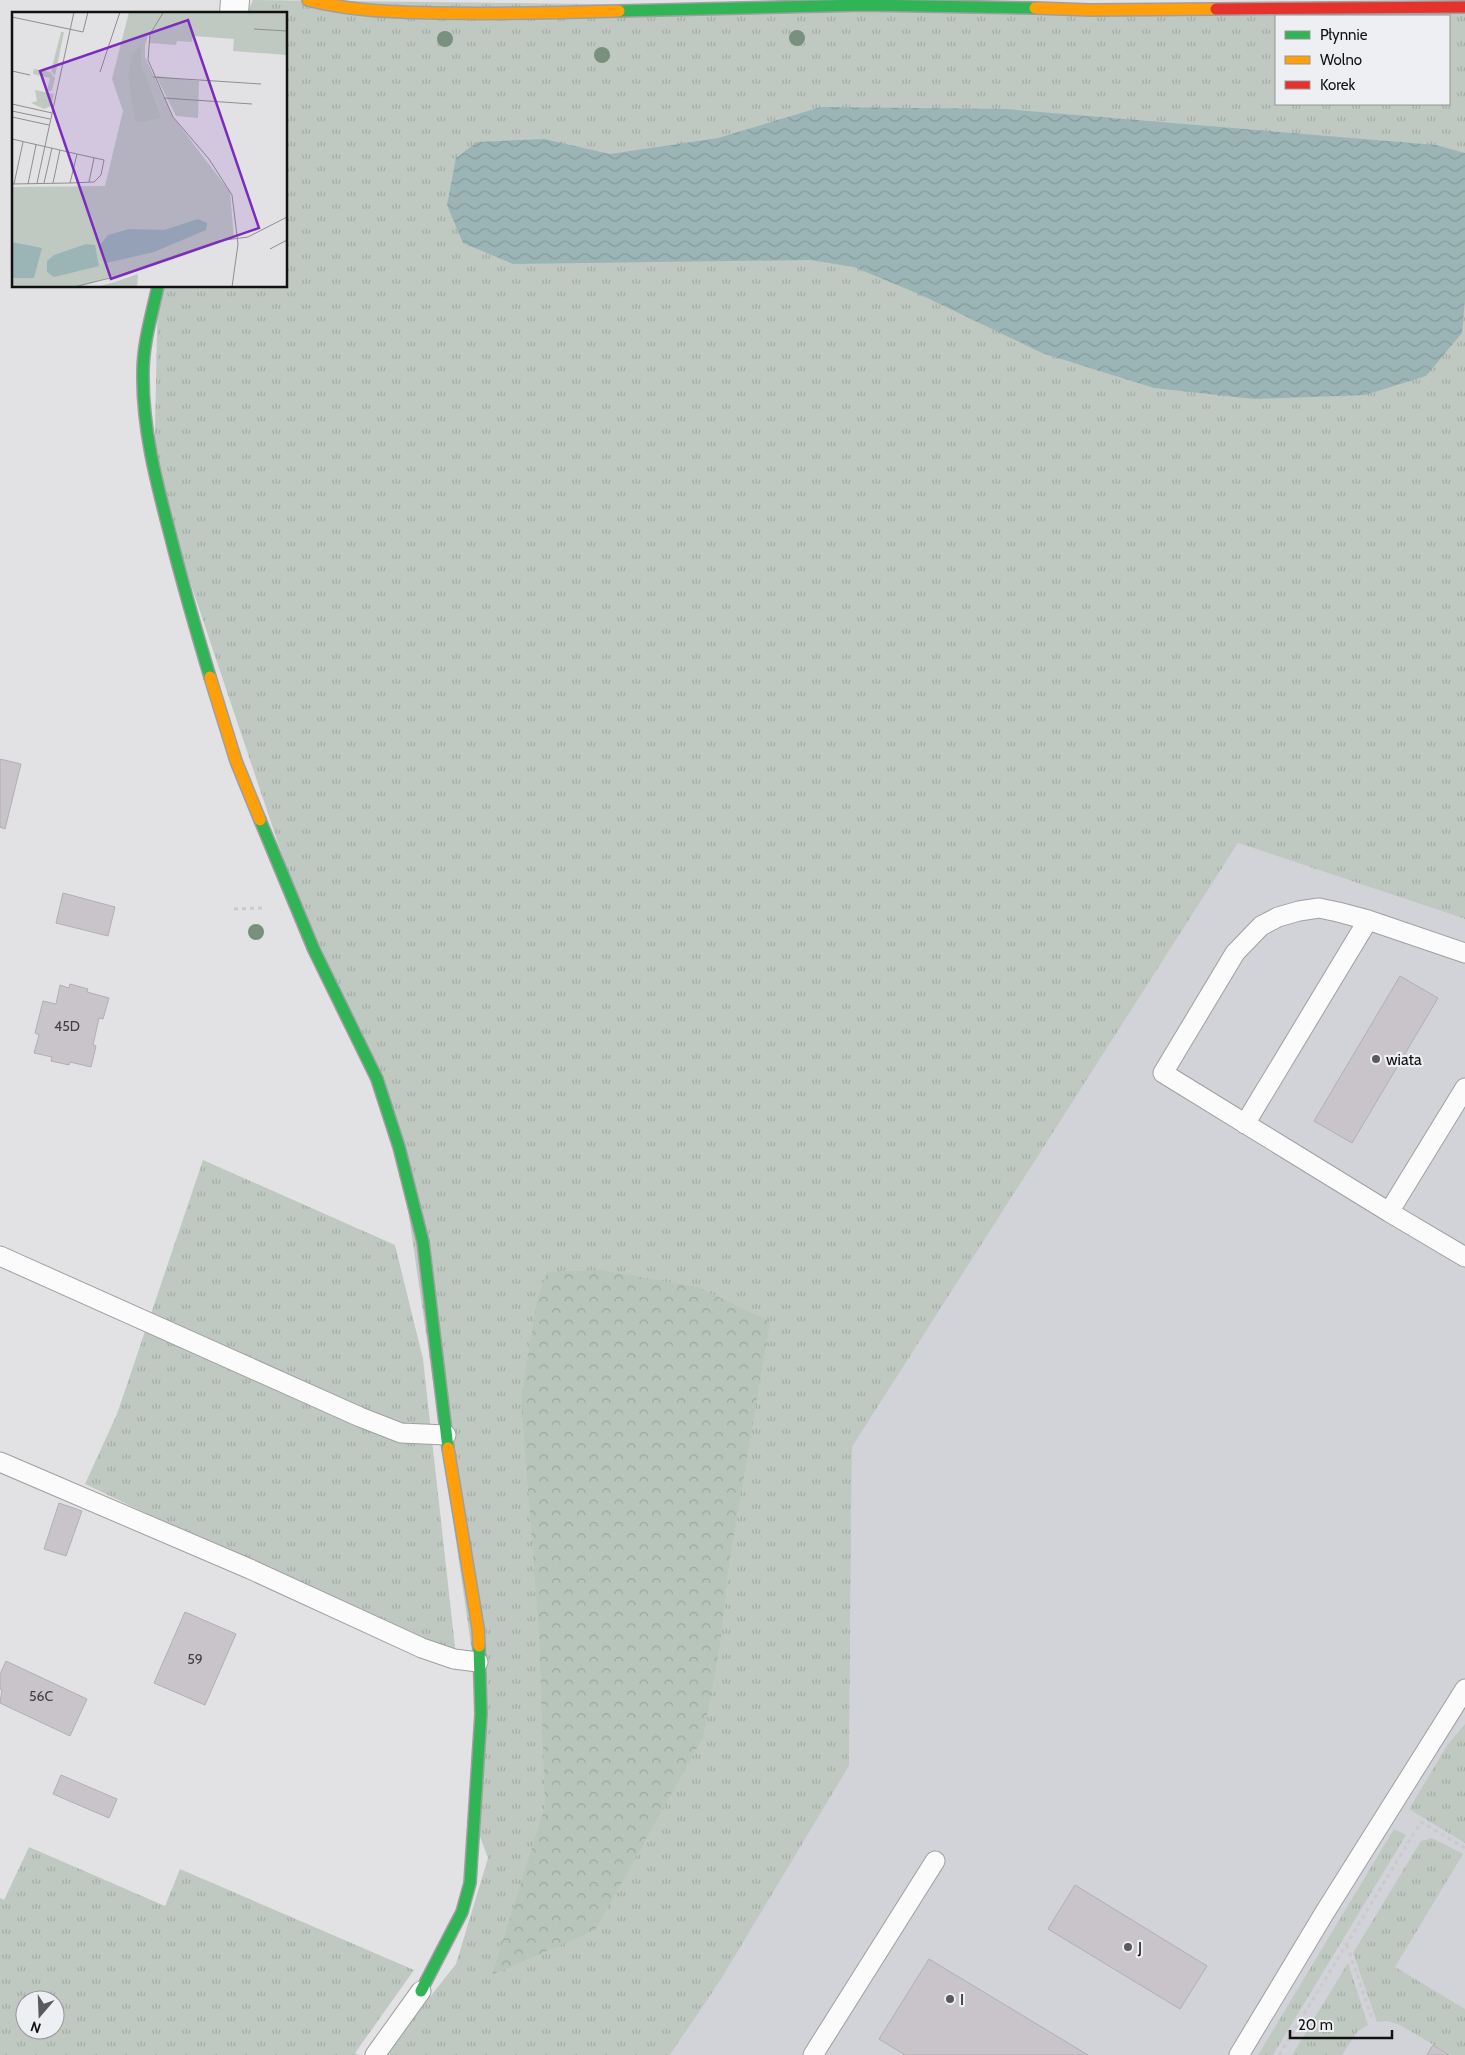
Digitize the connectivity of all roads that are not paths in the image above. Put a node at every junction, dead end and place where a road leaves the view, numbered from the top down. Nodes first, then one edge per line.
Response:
1 (308, 0) edge
2 (1465, 7) edge
3 (158, 288) edge
4 (1368, 920) junction
5 (1465, 952) edge
6 (1465, 1088) edge
7 (1245, 1124) junction
8 (1389, 1212) junction
9 (0, 1256) edge
10 (1465, 1257) edge
11 (446, 1435) junction
12 (0, 1462) edge
13 (478, 1662) junction
14 (1465, 1689) edge
15 (935, 1861) dead end
16 (421, 1991) joint
17 (375, 2055) edge
18 (813, 2055) edge
19 (1239, 2055) edge

1 - 2 street
3 - 11 street
4 - 5 lane
4 - 7 lane
4 - 7 lane
6 - 8 lane
7 - 8 lane
8 - 10 lane
9 - 11 lane
11 - 13 street
12 - 13 lane
13 - 16 street
14 - 19 lane
15 - 18 lane
16 - 17 lane

